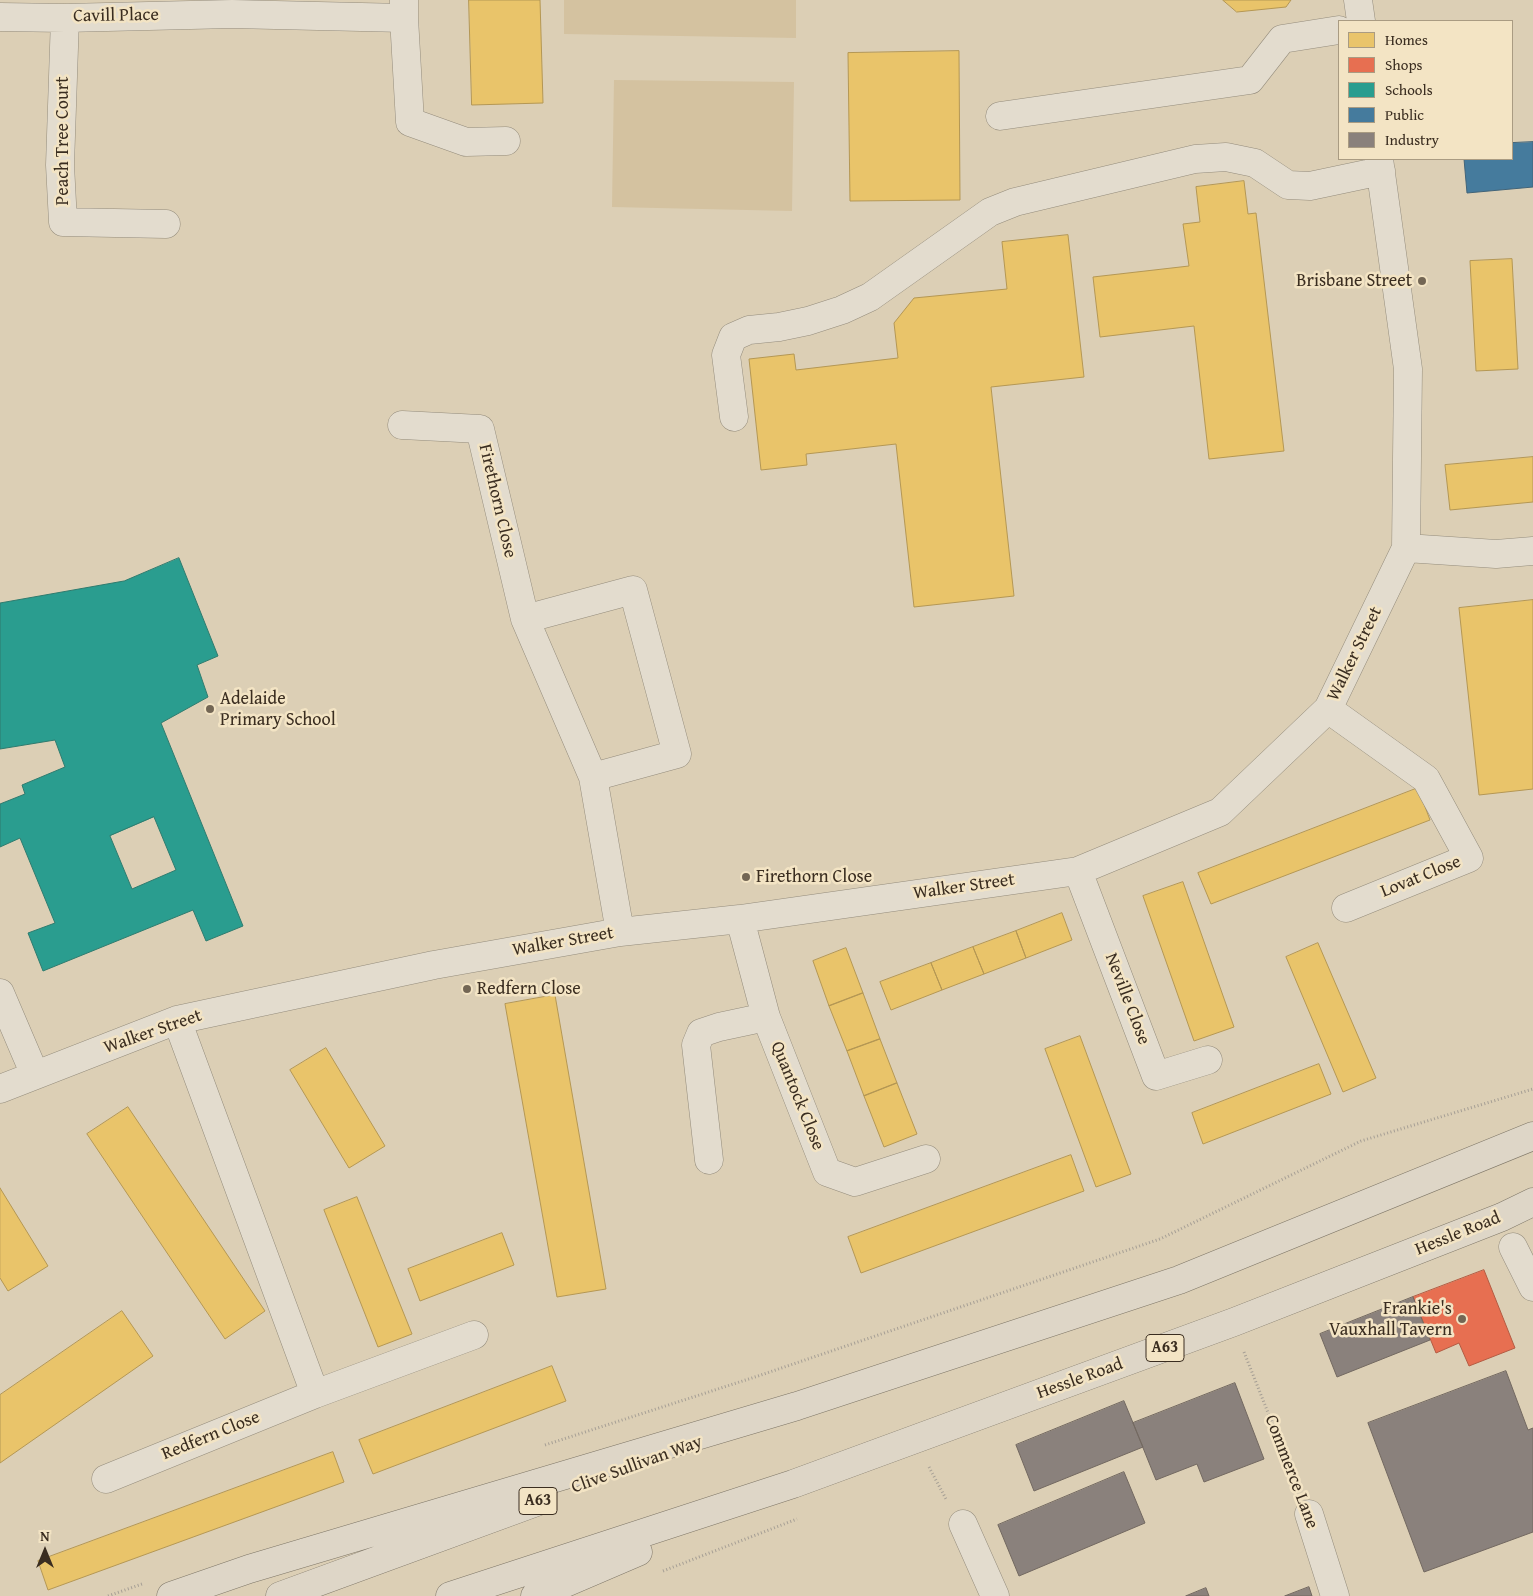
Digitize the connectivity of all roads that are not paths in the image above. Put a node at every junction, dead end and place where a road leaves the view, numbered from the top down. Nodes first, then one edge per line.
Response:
1 (1358, 0) edge
2 (232, 7) edge
3 (404, 9) edge
4 (0, 17) edge
5 (65, 18) junction
6 (1361, 20) edge
7 (1338, 30) edge
8 (1000, 116) dead end
9 (506, 140) dead end
10 (1380, 165) edge
11 (166, 224) dead end
12 (734, 417) dead end
13 (402, 425) dead end
14 (1406, 548) junction
15 (1533, 551) edge
16 (525, 618) junction
17 (1328, 709) junction
18 (593, 777) junction
19 (1078, 871) junction
20 (1346, 908) dead end
21 (740, 919) junction
22 (620, 932) junction
23 (0, 993) edge
24 (766, 1017) junction
25 (177, 1020) junction
26 (1208, 1060) dead end
27 (35, 1075) junction
28 (0, 1089) edge
29 (1533, 1136) edge
30 (926, 1159) dead end
31 (709, 1160) dead end
32 (1533, 1202) edge
33 (1513, 1247) dead end
34 (1533, 1286) edge
35 (474, 1335) dead end
36 (315, 1394) junction
37 (797, 1406) junction
38 (106, 1479) dead end
39 (793, 1484) junction
40 (1309, 1514) road end
41 (964, 1524) dead end
42 (171, 1596) edge
43 (280, 1596) edge
44 (450, 1596) edge
45 (535, 1596) edge
46 (995, 1596) edge
47 (1336, 1596) edge

1 - 6 street
2 - 3 street, Cavill Place
2 - 5 street, Cavill Place
3 - 9 street, Cavill Place
4 - 5 street, Cavill Place
5 - 11 street, Peach Tree Court
7 - 8 street
10 - 12 street
10 - 14 street, Walker Street
13 - 16 street, Firethorn Close
14 - 15 street
14 - 17 street, Walker Street
16 - 18 street, Firethorn Close
16 - 18 street
17 - 19 street, Walker Street
17 - 20 street, Lovat Close
18 - 22 street, Firethorn Close
19 - 21 street, Walker Street
19 - 26 street, Neville Close
21 - 22 street, Walker Street
21 - 24 street, Quantock Close
22 - 25 street, Walker Street
23 - 27 street
24 - 30 street, Quantock Close
24 - 31 street
25 - 27 street, Walker Street
25 - 36 street
27 - 28 street, Walker Street
29 - 37 highway, A63
32 - 39 highway, Hessle Road / A63
33 - 34 street
35 - 36 street, Redfern Close
36 - 38 street, Redfern Close
37 - 42 highway
37 - 43 highway, Clive Sullivan Way / A63
39 - 44 highway, A63
39 - 45 highway
40 - 47 street, Commerce Lane
41 - 46 street

